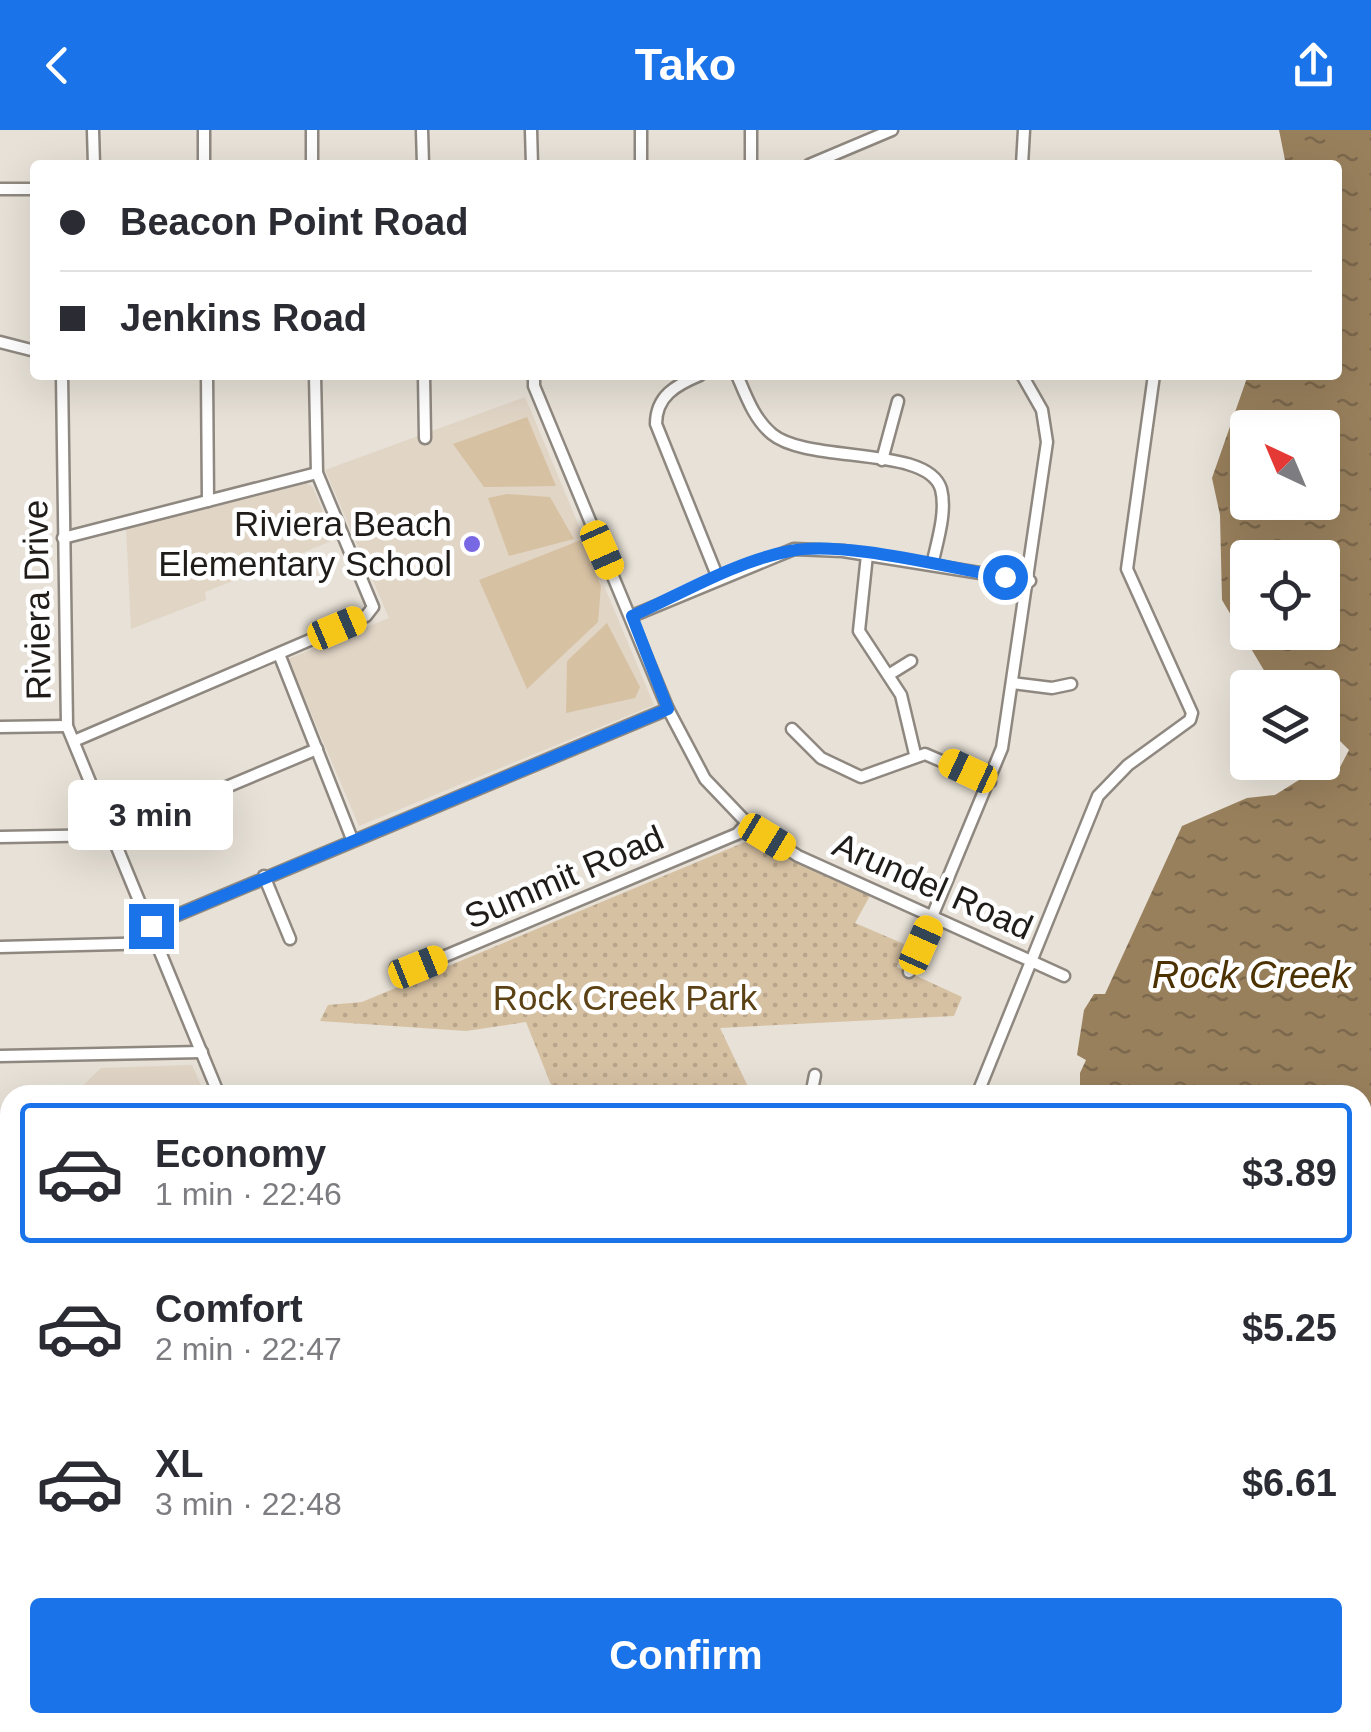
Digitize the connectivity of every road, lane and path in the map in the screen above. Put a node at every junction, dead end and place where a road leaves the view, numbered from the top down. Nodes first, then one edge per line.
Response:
1 (94, 130) edge
2 (204, 130) edge
3 (312, 130) edge
4 (422, 130) edge
5 (531, 130) edge
6 (641, 130) edge
7 (751, 130) edge
8 (892, 130) edge
9 (1024, 130) edge
10 (867, 135) edge
11 (94, 160) edge
12 (204, 160) edge
13 (312, 160) edge
14 (422, 160) edge
15 (532, 160) edge
16 (641, 160) edge
17 (751, 160) edge
18 (819, 160) edge
19 (1022, 160) edge
20 (0, 189) edge
21 (30, 189) edge
22 (0, 342) edge
23 (30, 350) edge
24 (62, 380) edge
25 (207, 380) edge
26 (316, 380) edge
27 (424, 380) edge
28 (534, 380) edge
29 (691, 380) edge
30 (739, 380) edge
31 (1025, 380) edge
32 (1153, 380) edge
33 (898, 400) dead end
34 (425, 438) dead end
35 (882, 460) junction
36 (316, 472) junction
37 (208, 502) junction
38 (63, 538) junction
39 (867, 555) junction
40 (932, 565) junction
41 (718, 578) junction
42 (1030, 581) junction
43 (632, 616) junction
44 (279, 654) junction
45 (911, 661) dead end
46 (890, 674) junction
47 (1012, 683) junction
48 (1071, 684) dead end
49 (668, 709) junction
50 (67, 726) junction
51 (0, 727) edge
52 (792, 729) dead end
53 (74, 741) junction
54 (318, 749) junction
55 (915, 754) junction
56 (990, 782) junction
57 (747, 824) junction
58 (112, 834) junction
59 (0, 837) edge
60 (352, 839) junction
61 (264, 876) junction
62 (933, 918) junction
63 (151, 926) junction
64 (290, 940) dead end
65 (158, 943) junction
66 (0, 947) edge
67 (1030, 960) junction
68 (396, 968) dead end
69 (909, 972) dead end
70 (1064, 976) dead end
71 (202, 1052) junction
72 (0, 1056) edge
73 (815, 1075) dead end
74 (214, 1085) edge
75 (813, 1085) edge
76 (981, 1085) edge

1 - 11 street
2 - 12 street
3 - 13 street
4 - 14 street
5 - 15 street
6 - 16 street
7 - 17 street
8 - 10 street
9 - 19 street
10 - 18 street
20 - 21 street
22 - 23 street
24 - 38 street, Riviera Drive
25 - 37 street
26 - 36 street
27 - 34 street
28 - 43 street, Arundel Road
29 - 41 street
30 - 35 street
31 - 42 street
32 - 67 street
33 - 35 street
35 - 40 street
36 - 37 street
36 - 44 street
37 - 38 street
38 - 50 street, Riviera Drive
39 - 40 street
39 - 41 street
39 - 46 street
40 - 42 street
41 - 43 street
42 - 47 street
43 - 49 street, Arundel Road
44 - 53 street
44 - 54 street
45 - 46 street
46 - 55 street
47 - 48 street
47 - 56 street
49 - 57 street, Arundel Road
49 - 60 street
50 - 51 street
50 - 53 street, Riviera Drive
52 - 55 street
53 - 58 street, Riviera Drive
54 - 58 street
54 - 60 street
55 - 56 street
56 - 62 street
57 - 62 street, Arundel Road
57 - 68 street, Summit Road
58 - 59 street
58 - 63 street, Riviera Drive
60 - 61 street
61 - 63 street
61 - 64 street
62 - 67 street, Arundel Road
62 - 69 street
63 - 65 street, Riviera Drive
65 - 66 street
65 - 71 street, Riviera Drive
67 - 70 street, Arundel Road
67 - 76 street
71 - 72 street
71 - 74 street, Riviera Drive
73 - 75 street

